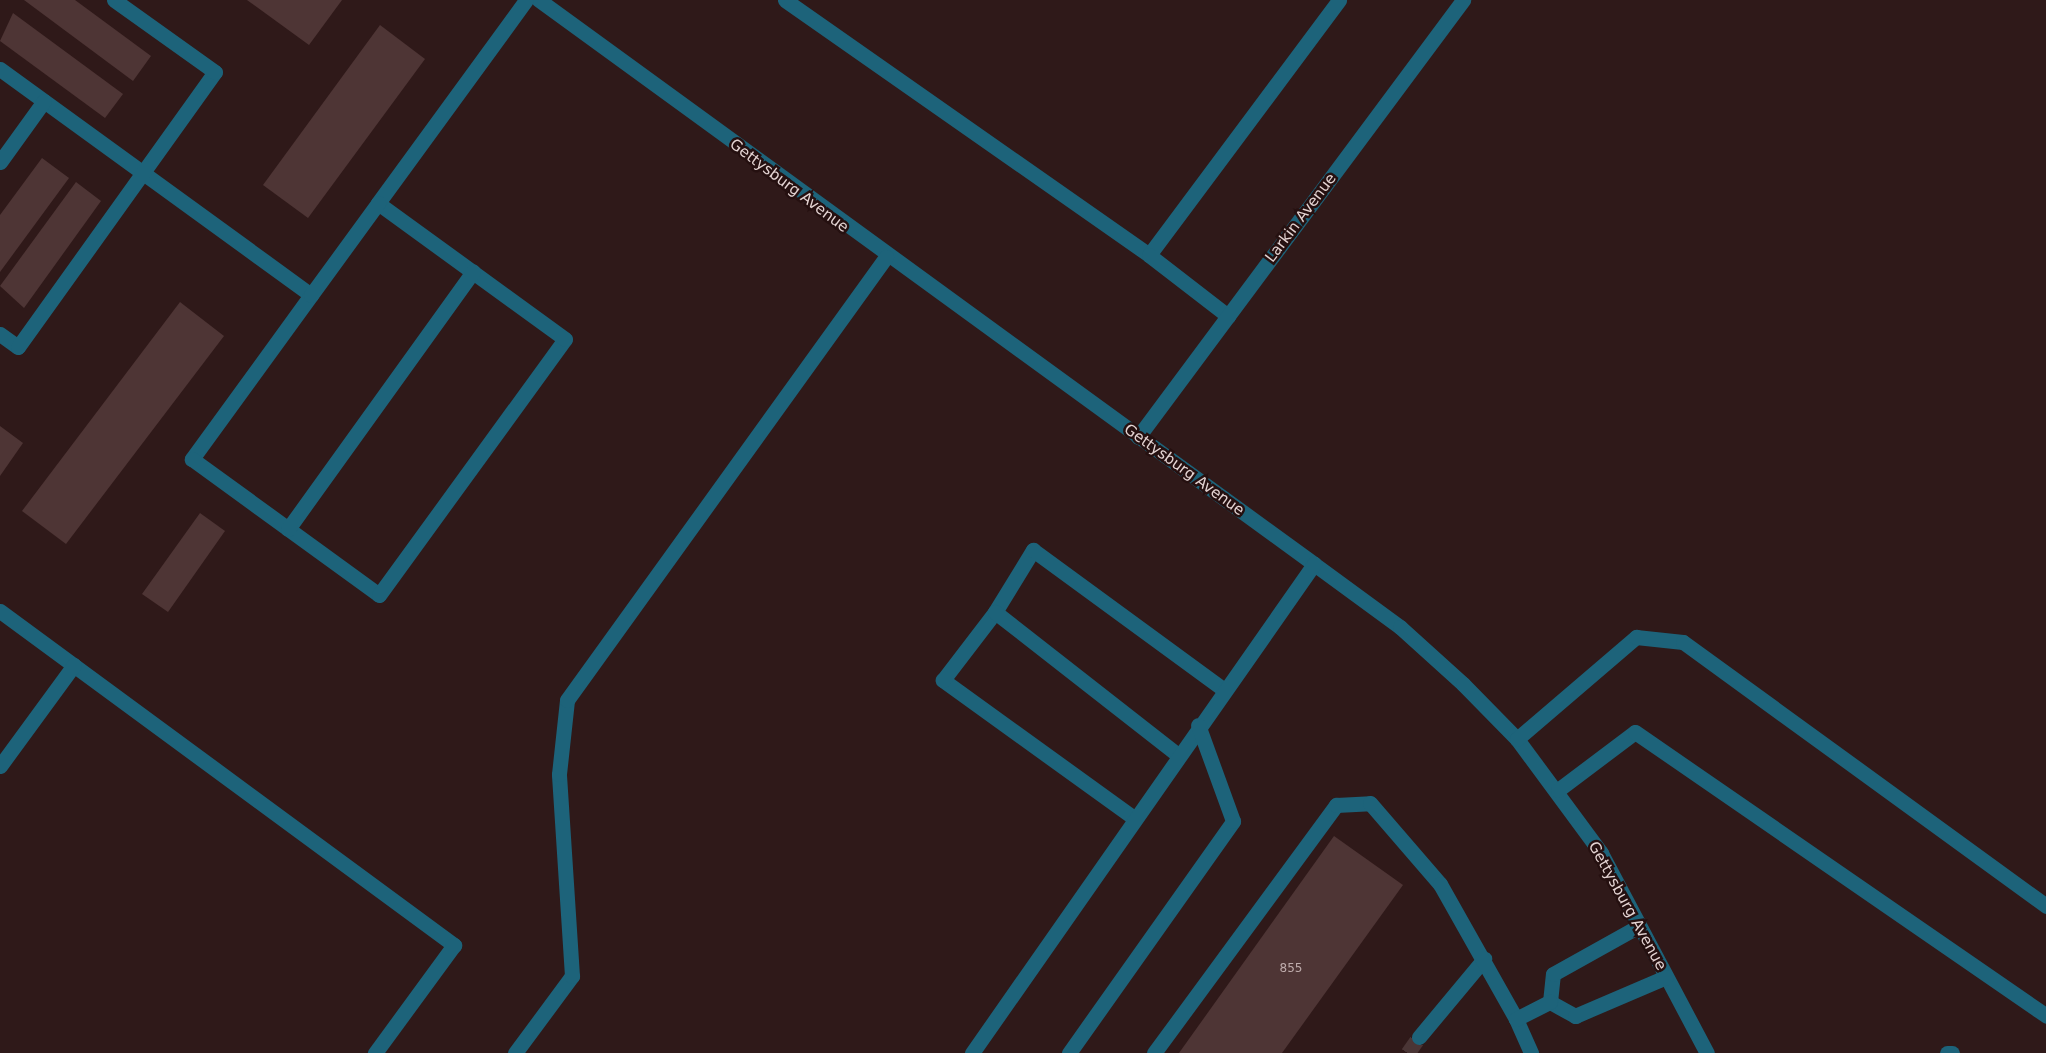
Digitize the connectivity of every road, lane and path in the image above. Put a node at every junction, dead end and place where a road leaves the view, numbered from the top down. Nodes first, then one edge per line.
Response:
1 (114, 0) edge
2 (526, 0) edge
3 (539, 0) edge
4 (785, 0) edge
5 (1339, 0) edge
6 (1463, 0) edge
7 (0, 69) edge
8 (44, 101) junction
9 (0, 162) edge
10 (143, 173) junction
11 (378, 203) junction
12 (1149, 255) junction
13 (886, 258) junction
14 (472, 272) junction
15 (311, 295) junction
16 (1228, 316) junction
17 (0, 334) edge
18 (1138, 437) junction
19 (288, 529) junction
20 (1314, 564) junction
21 (0, 611) edge
22 (995, 612) junction
23 (74, 665) junction
24 (1223, 689) junction
25 (1198, 725) junction
26 (1517, 739) junction
27 (1178, 755) junction
28 (0, 766) edge
29 (1558, 790) junction
30 (1134, 818) junction
31 (2046, 906) edge
32 (1639, 926) junction
33 (1484, 959) junction
34 (1666, 977) junction
35 (1550, 1002) junction
36 (2046, 1016) edge
37 (1516, 1019) junction
38 (1419, 1038) tunnel mouth
39 (375, 1053) edge
40 (514, 1053) edge
41 (972, 1053) edge
42 (1069, 1053) edge
43 (1154, 1053) edge
44 (1531, 1053) edge
45 (1707, 1053) edge
46 (1947, 1053) edge
47 (1952, 1053) edge

1 - 10 street
2 - 11 street
3 - 13 street, Gettysburg Avenue
4 - 12 street
5 - 12 street
6 - 16 street, Larkin Avenue
7 - 8 street
8 - 9 street
8 - 10 street
10 - 15 street
10 - 17 street
11 - 14 street
11 - 15 street
12 - 16 street
13 - 18 street, Gettysburg Avenue
13 - 40 street
14 - 19 street
14 - 19 street
15 - 19 street
16 - 18 street, Larkin Avenue
18 - 20 street, Gettysburg Avenue
20 - 24 street
20 - 26 street, Gettysburg Avenue
21 - 23 street
22 - 24 street
22 - 27 street
22 - 30 street
23 - 28 street
23 - 39 street
24 - 25 street
25 - 27 street
25 - 42 street
26 - 29 street, Gettysburg Avenue
26 - 31 street
27 - 30 street
29 - 32 street, Gettysburg Avenue
29 - 36 street
30 - 41 street
32 - 34 street, Gettysburg Avenue
32 - 35 street
33 - 37 street
33 - 38 street
33 - 43 street
34 - 35 street
34 - 45 street, Gettysburg Avenue
35 - 37 street
37 - 44 street
46 - 47 street

